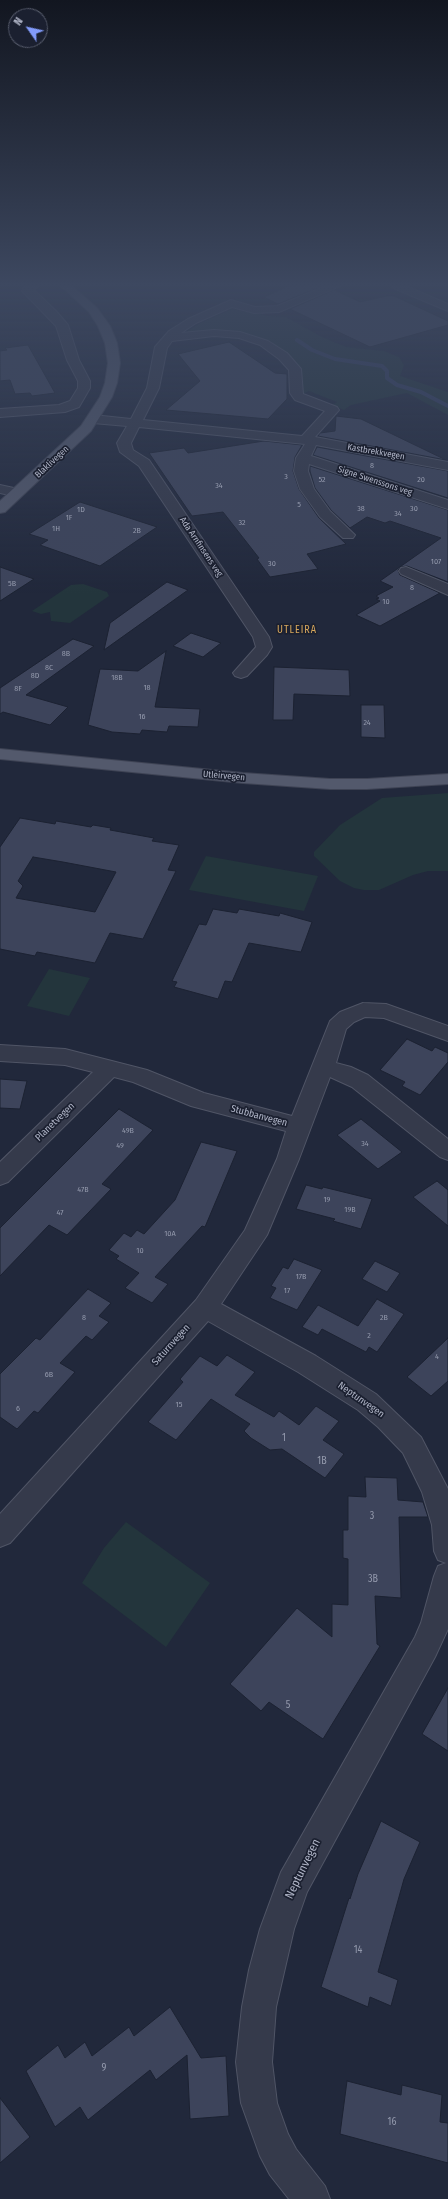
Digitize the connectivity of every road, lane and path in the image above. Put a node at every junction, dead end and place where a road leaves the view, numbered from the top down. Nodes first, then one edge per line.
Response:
1 (84, 389) edge
2 (109, 389) edge
3 (153, 389) edge
4 (296, 389) edge
5 (0, 413) edge
6 (93, 419) junction
7 (136, 424) junction
8 (310, 441) junction
9 (303, 458) junction
10 (448, 466) edge
11 (0, 489) edge
12 (18, 493) junction
13 (448, 505) edge
14 (0, 509) edge
15 (348, 535) dead end
16 (406, 571) dead end
17 (448, 590) edge
18 (241, 673) dead end
19 (0, 754) edge
20 (448, 779) edge
21 (448, 1034) edge
22 (0, 1053) edge
23 (110, 1068) junction
24 (323, 1068) junction
25 (298, 1126) junction
26 (448, 1151) edge
27 (0, 1176) edge
28 (206, 1307) junction
29 (0, 1534) edge
30 (448, 1551) edge
31 (448, 1576) edge
32 (312, 2199) edge

1 - 5 street
2 - 6 main road, Blaklivegen
3 - 7 street
4 - 8 street
6 - 7 street, Kastbrekkvegen
6 - 12 main road, Blaklivegen
7 - 8 street, Kastbrekkvegen
7 - 18 street, Ada Arnfinsens veg
8 - 9 street
8 - 10 street, Kastbrekkvegen
9 - 13 street, Signe Swenssons veg
9 - 15 street
11 - 12 street
12 - 14 main road, Blaklivegen
16 - 17 street
19 - 20 main road, Utleirvegen
21 - 24 street, Stubbanvegen
22 - 23 street, Stubbanvegen
23 - 25 street, Stubbanvegen
23 - 27 street, Planetvegen
24 - 25 street, Stubbanvegen
24 - 26 street
25 - 28 street, Saturnvegen
28 - 29 street, Saturnvegen
28 - 30 street, Neptunvegen
31 - 32 street, Neptunvegen

